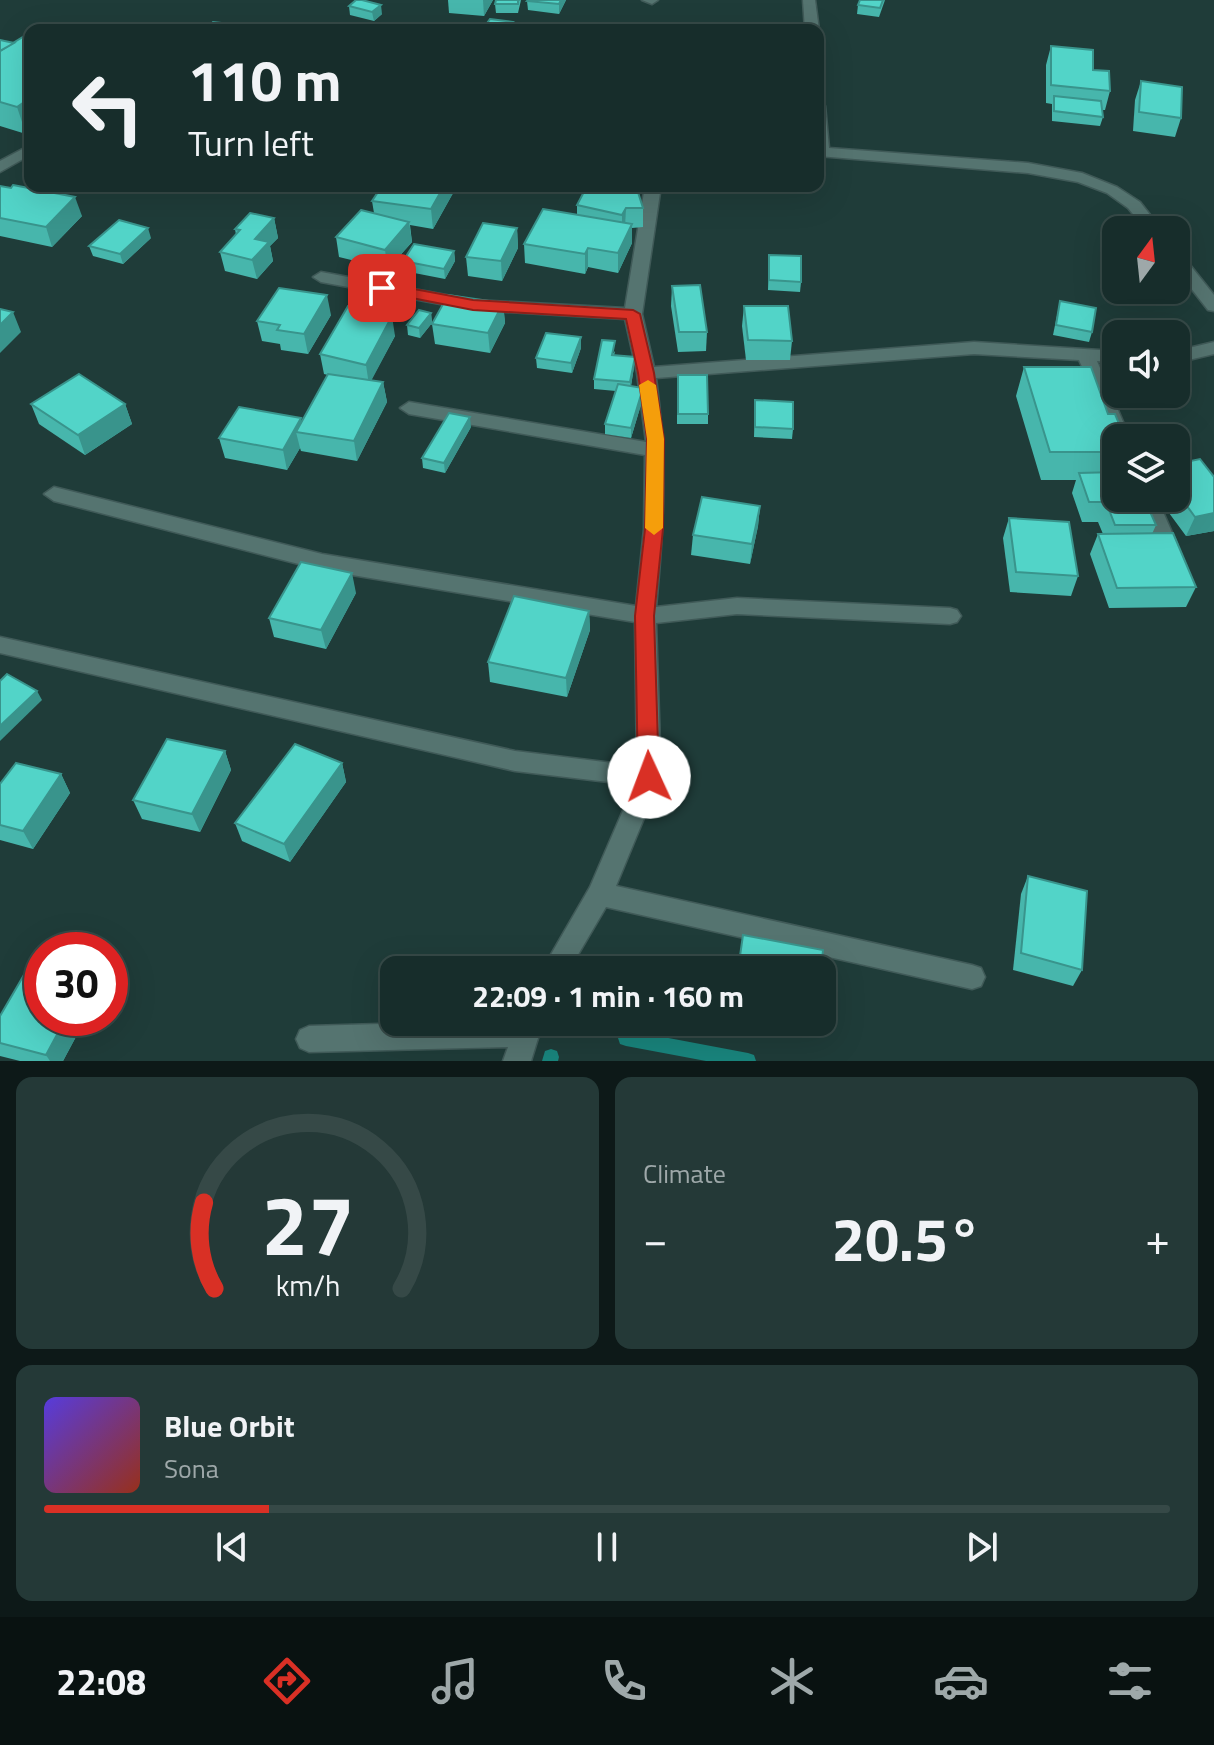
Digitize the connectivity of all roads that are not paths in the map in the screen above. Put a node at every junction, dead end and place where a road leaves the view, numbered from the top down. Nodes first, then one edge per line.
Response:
1 (809, 0) edge
2 (811, 24) edge
3 (824, 152) edge
4 (24, 153) edge
5 (0, 167) edge
6 (652, 192) edge
7 (1143, 216) edge
8 (1190, 276) edge
9 (321, 277) dead end
10 (1214, 306) edge
11 (633, 314) junction
12 (1214, 348) edge
13 (1190, 354) edge
14 (1086, 357) junction
15 (1102, 357) edge
16 (646, 373) junction
17 (409, 408) dead end
18 (1115, 424) edge
19 (655, 450) junction
20 (54, 494) dead end
21 (1153, 512) edge
22 (1167, 544) edge
23 (645, 616) junction
24 (950, 616) dead end
25 (0, 645) edge
26 (649, 777) junction
27 (600, 894) junction
28 (563, 956) edge
29 (972, 977) dead end
30 (380, 1035) edge
31 (525, 1036) edge
32 (309, 1039) dead end
33 (517, 1061) edge

1 - 2 street
3 - 7 street
4 - 5 street
6 - 11 street
8 - 10 street
9 - 11 street
11 - 16 street
12 - 13 street
14 - 15 street
14 - 16 street
14 - 18 street
16 - 19 street
17 - 19 street
19 - 23 street
20 - 23 street
21 - 22 street
23 - 24 street
23 - 26 street
25 - 26 street
26 - 27 street
27 - 28 street
27 - 29 street
30 - 32 street
31 - 33 street

